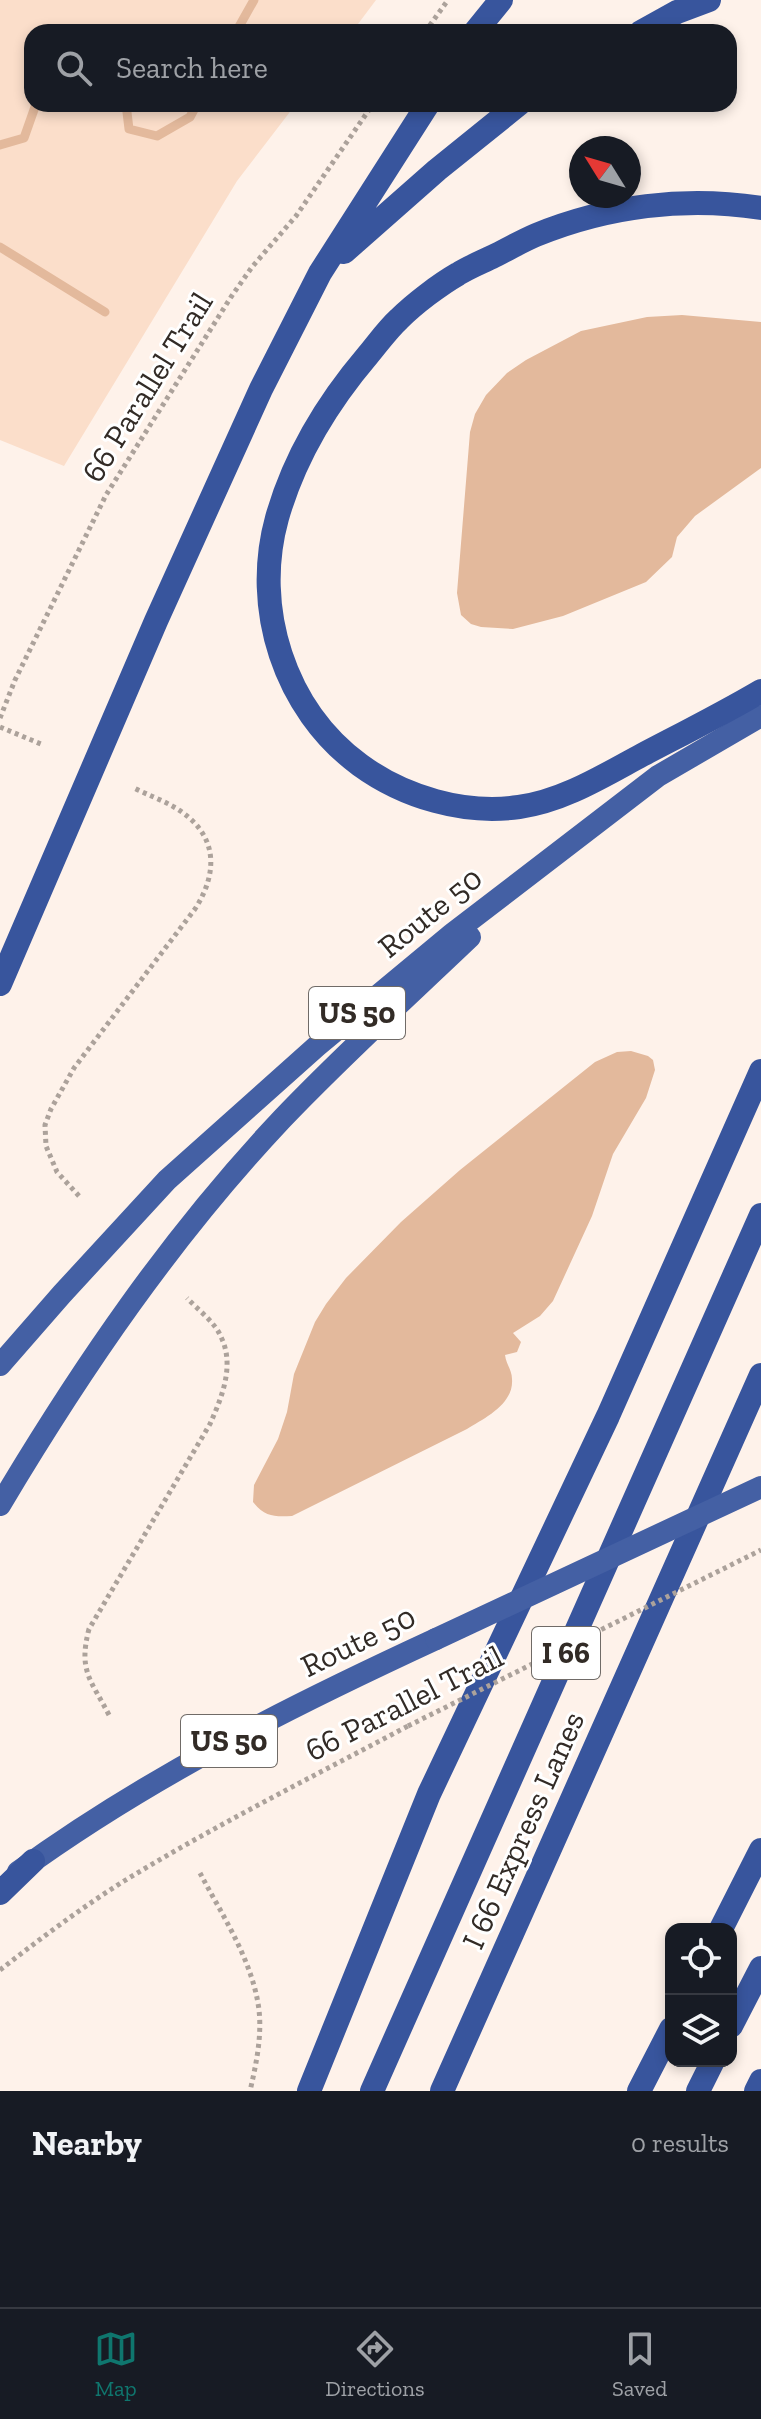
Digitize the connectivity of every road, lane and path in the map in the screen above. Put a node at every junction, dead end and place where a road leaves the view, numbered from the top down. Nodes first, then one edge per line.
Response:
1 (448, 0) edge
2 (501, 0) edge
3 (709, 0) edge
4 (431, 24) edge
5 (482, 24) edge
6 (655, 24) edge
7 (368, 112) edge
8 (423, 112) edge
9 (509, 112) edge
10 (761, 208) edge
11 (320, 273) junction
12 (761, 691) edge
13 (761, 716) edge
14 (0, 718) edge
15 (0, 727) edge
16 (41, 744) dead end
17 (134, 788) dead end
18 (569, 843) junction
19 (0, 984) edge
20 (761, 1071) edge
21 (79, 1196) dead end
22 (761, 1215) edge
23 (187, 1298) dead end
24 (0, 1365) edge
25 (761, 1375) edge
26 (761, 1487) edge
27 (0, 1505) edge
28 (761, 1550) edge
29 (109, 1715) dead end
30 (761, 1850) edge
31 (33, 1861) junction
32 (200, 1873) dead end
33 (0, 1885) edge
34 (0, 1893) edge
35 (724, 1923) edge
36 (761, 1968) edge
37 (0, 1970) edge
38 (737, 2014) edge
39 (665, 2041) edge
40 (710, 2067) edge
41 (761, 2081) edge
42 (250, 2091) edge
43 (309, 2091) edge
44 (372, 2091) edge
45 (442, 2091) edge
46 (639, 2091) edge
47 (698, 2091) edge
48 (756, 2091) edge

1 - 4 path
2 - 5 highway
3 - 6 highway
7 - 14 path, 66 Parallel Trail
8 - 11 highway
9 - 11 highway
10 - 12 highway
11 - 19 highway
13 - 18 highway, Route 50 / US 50
15 - 16 path
17 - 21 path
18 - 24 highway, Route 50 / US 50
18 - 27 highway
20 - 43 highway
22 - 44 highway, I 66
23 - 29 path
25 - 45 highway, I 66 Express Lanes
26 - 31 highway, Route 50 / US 50, bridge
28 - 37 path, 66 Parallel Trail, bridge
30 - 35 highway
31 - 33 highway, Route 50 / US 50
31 - 34 highway
32 - 42 path
36 - 38 highway
39 - 46 highway
40 - 47 highway
41 - 48 highway

